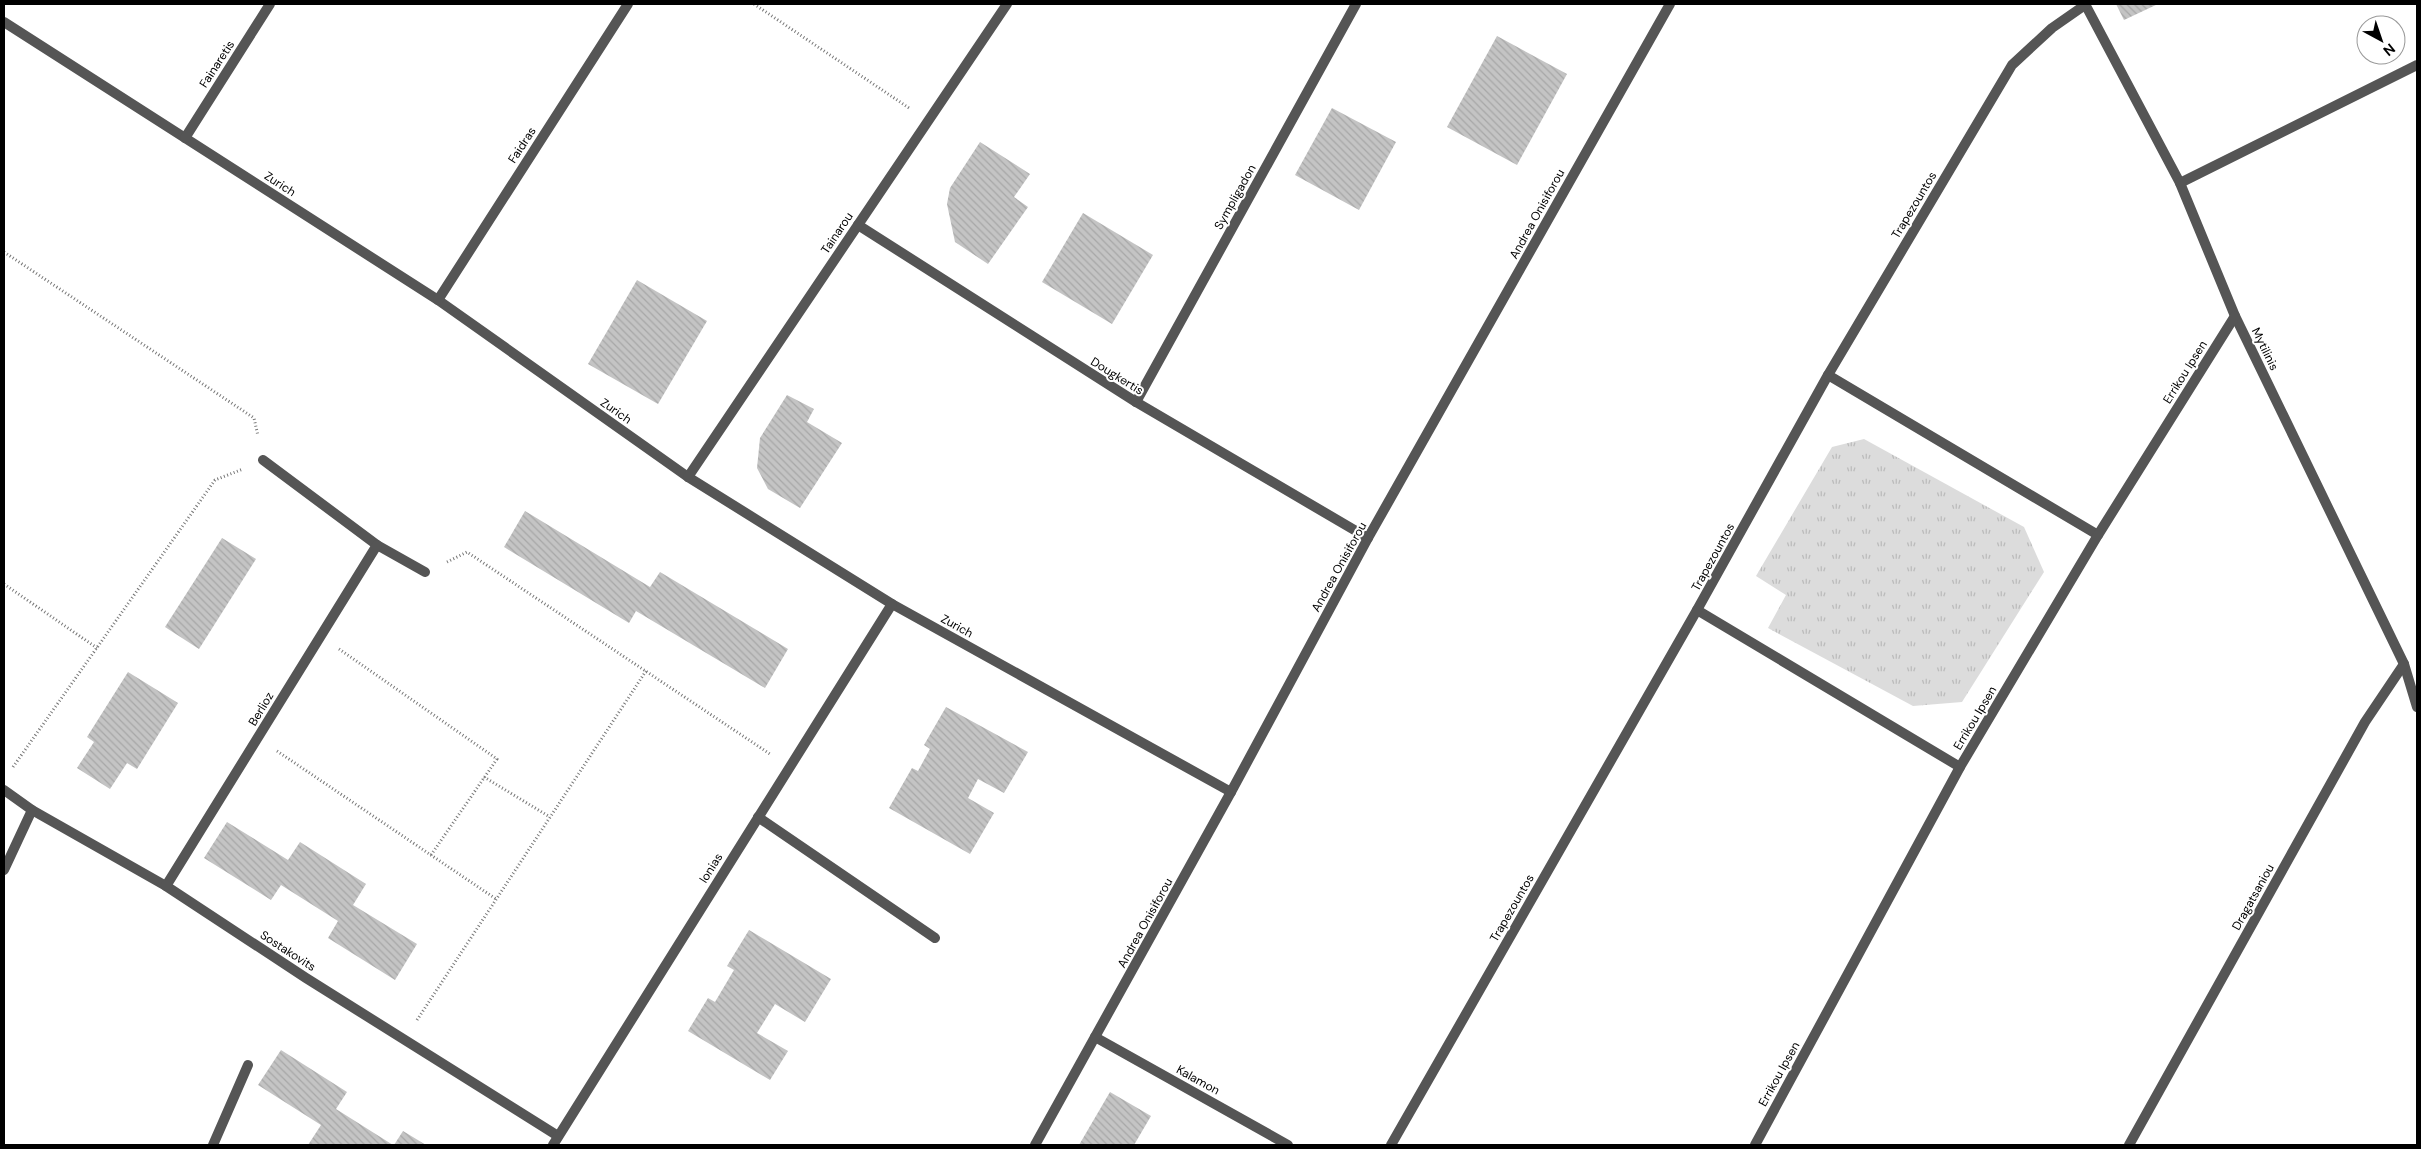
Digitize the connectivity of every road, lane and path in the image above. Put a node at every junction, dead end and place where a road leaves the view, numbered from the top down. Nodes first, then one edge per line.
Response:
1 (270, 4) edge
2 (628, 4) edge
3 (754, 4) edge
4 (1007, 4) edge
5 (1356, 4) edge
6 (1670, 4) edge
7 (2085, 4) edge
8 (4, 22) edge
9 (2417, 65) edge
10 (928, 121) junction
11 (184, 138) junction
12 (2180, 183) junction
13 (858, 225) junction
14 (4, 252) edge
15 (438, 300) junction
16 (2236, 316) junction
17 (1828, 375) junction
18 (1136, 402) junction
19 (262, 460) junction
20 (688, 477) junction
21 (2098, 535) junction
22 (1368, 538) junction
23 (377, 545) junction
24 (425, 572) joint
25 (4, 584) edge
26 (892, 604) junction
27 (1697, 610) junction
28 (320, 636) junction
29 (97, 648) junction
30 (2404, 664) junction
31 (646, 671) junction
32 (2417, 707) edge
33 (258, 738) junction
34 (790, 766) junction
35 (1960, 767) junction
36 (9, 772) dead end
37 (484, 777) junction
38 (4, 790) edge
39 (1231, 792) junction
40 (32, 810) junction
41 (550, 817) junction
42 (758, 817) junction
43 (431, 855) junction
44 (4, 870) edge
45 (166, 886) junction
46 (496, 899) junction
47 (935, 938) dead end
48 (1095, 1037) junction
49 (404, 1040) junction
50 (248, 1065) dead end
51 (555, 1140) edge
52 (212, 1145) edge
53 (1034, 1145) edge
54 (1288, 1145) edge
55 (1391, 1145) edge
56 (1755, 1145) edge
57 (2129, 1145) edge

1 - 11 street, Fainaretis
2 - 15 street, Faidras
3 - 10 path
4 - 10 street, Tainarou
5 - 18 street, Sympligadon
6 - 22 street, Andrea Onisiforou
7 - 12 street, Mytilinis
7 - 17 street, Trapezountos
8 - 11 street, Zurich
9 - 12 street
10 - 13 street, Tainarou
11 - 15 street, Zurich
12 - 16 street, Mytilinis
13 - 18 street, Dougkertis
13 - 20 street, Tainarou
14 - 19 path
15 - 20 street, Zurich
16 - 21 street, Errikou Ipsen
16 - 30 street, Mytilinis
17 - 21 street
17 - 27 street, Trapezountos
18 - 22 street, Dougkertis
19 - 23 street
19 - 29 path
20 - 26 street, Zurich
21 - 35 street, Errikou Ipsen
22 - 39 street, Andrea Onisiforou
23 - 24 street
23 - 28 street, Berlioz
24 - 31 path
25 - 29 path
26 - 34 street, Ionias
26 - 39 street, Zurich
27 - 35 street
27 - 55 street, Trapezountos
28 - 33 street, Berlioz
28 - 37 path
29 - 36 path
30 - 32 street, Mytilinis
30 - 57 street, Dragatsaniou
31 - 34 path
31 - 41 path
33 - 43 path
33 - 45 street, Berlioz
34 - 42 street, Ionias
35 - 56 street, Errikou Ipsen
37 - 41 path
37 - 43 path
38 - 40 street, Sostakovits
39 - 48 street, Andrea Onisiforou
40 - 44 street
40 - 45 street, Sostakovits
41 - 46 path
42 - 47 street
42 - 51 street, Ionias
43 - 46 path
45 - 49 street, Sostakovits
46 - 49 path
48 - 53 street, Andrea Onisiforou
48 - 54 street, Kalamon
49 - 51 street, Sostakovits
50 - 52 street

